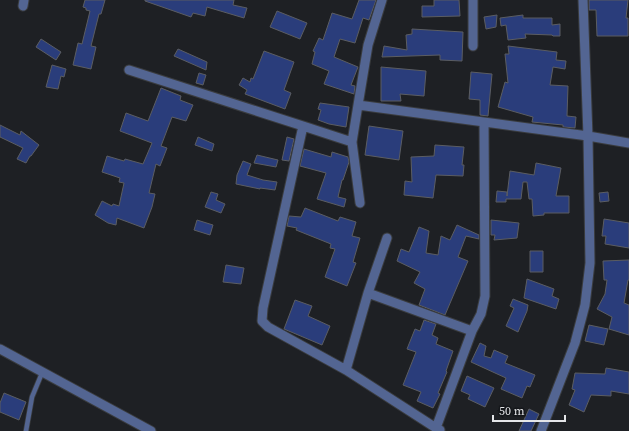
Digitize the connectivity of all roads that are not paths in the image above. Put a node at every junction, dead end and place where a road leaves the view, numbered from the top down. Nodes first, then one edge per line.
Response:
1 (382, 0) edge
2 (473, 0) edge
3 (583, 0) edge
4 (473, 46) dead end
5 (129, 70) dead end
6 (358, 105) junction
7 (484, 123) junction
8 (304, 126) junction
9 (588, 136) junction
10 (352, 142) junction
11 (629, 143) edge
12 (360, 203) dead end
13 (387, 238) dead end
14 (368, 293) junction
15 (472, 331) junction
16 (0, 349) edge
17 (346, 370) junction
18 (42, 373) junction
19 (439, 430) edge
20 (26, 431) edge
21 (150, 431) edge
22 (541, 431) edge

1 - 6 street
2 - 4 street
3 - 9 street
5 - 8 street
6 - 7 street
6 - 10 street
7 - 9 street
7 - 15 street
8 - 10 street
8 - 17 street
9 - 11 street
9 - 22 street
10 - 12 street
13 - 14 street
14 - 15 street
14 - 17 street
15 - 19 street
16 - 18 street
17 - 19 street
18 - 20 lane
18 - 21 street

